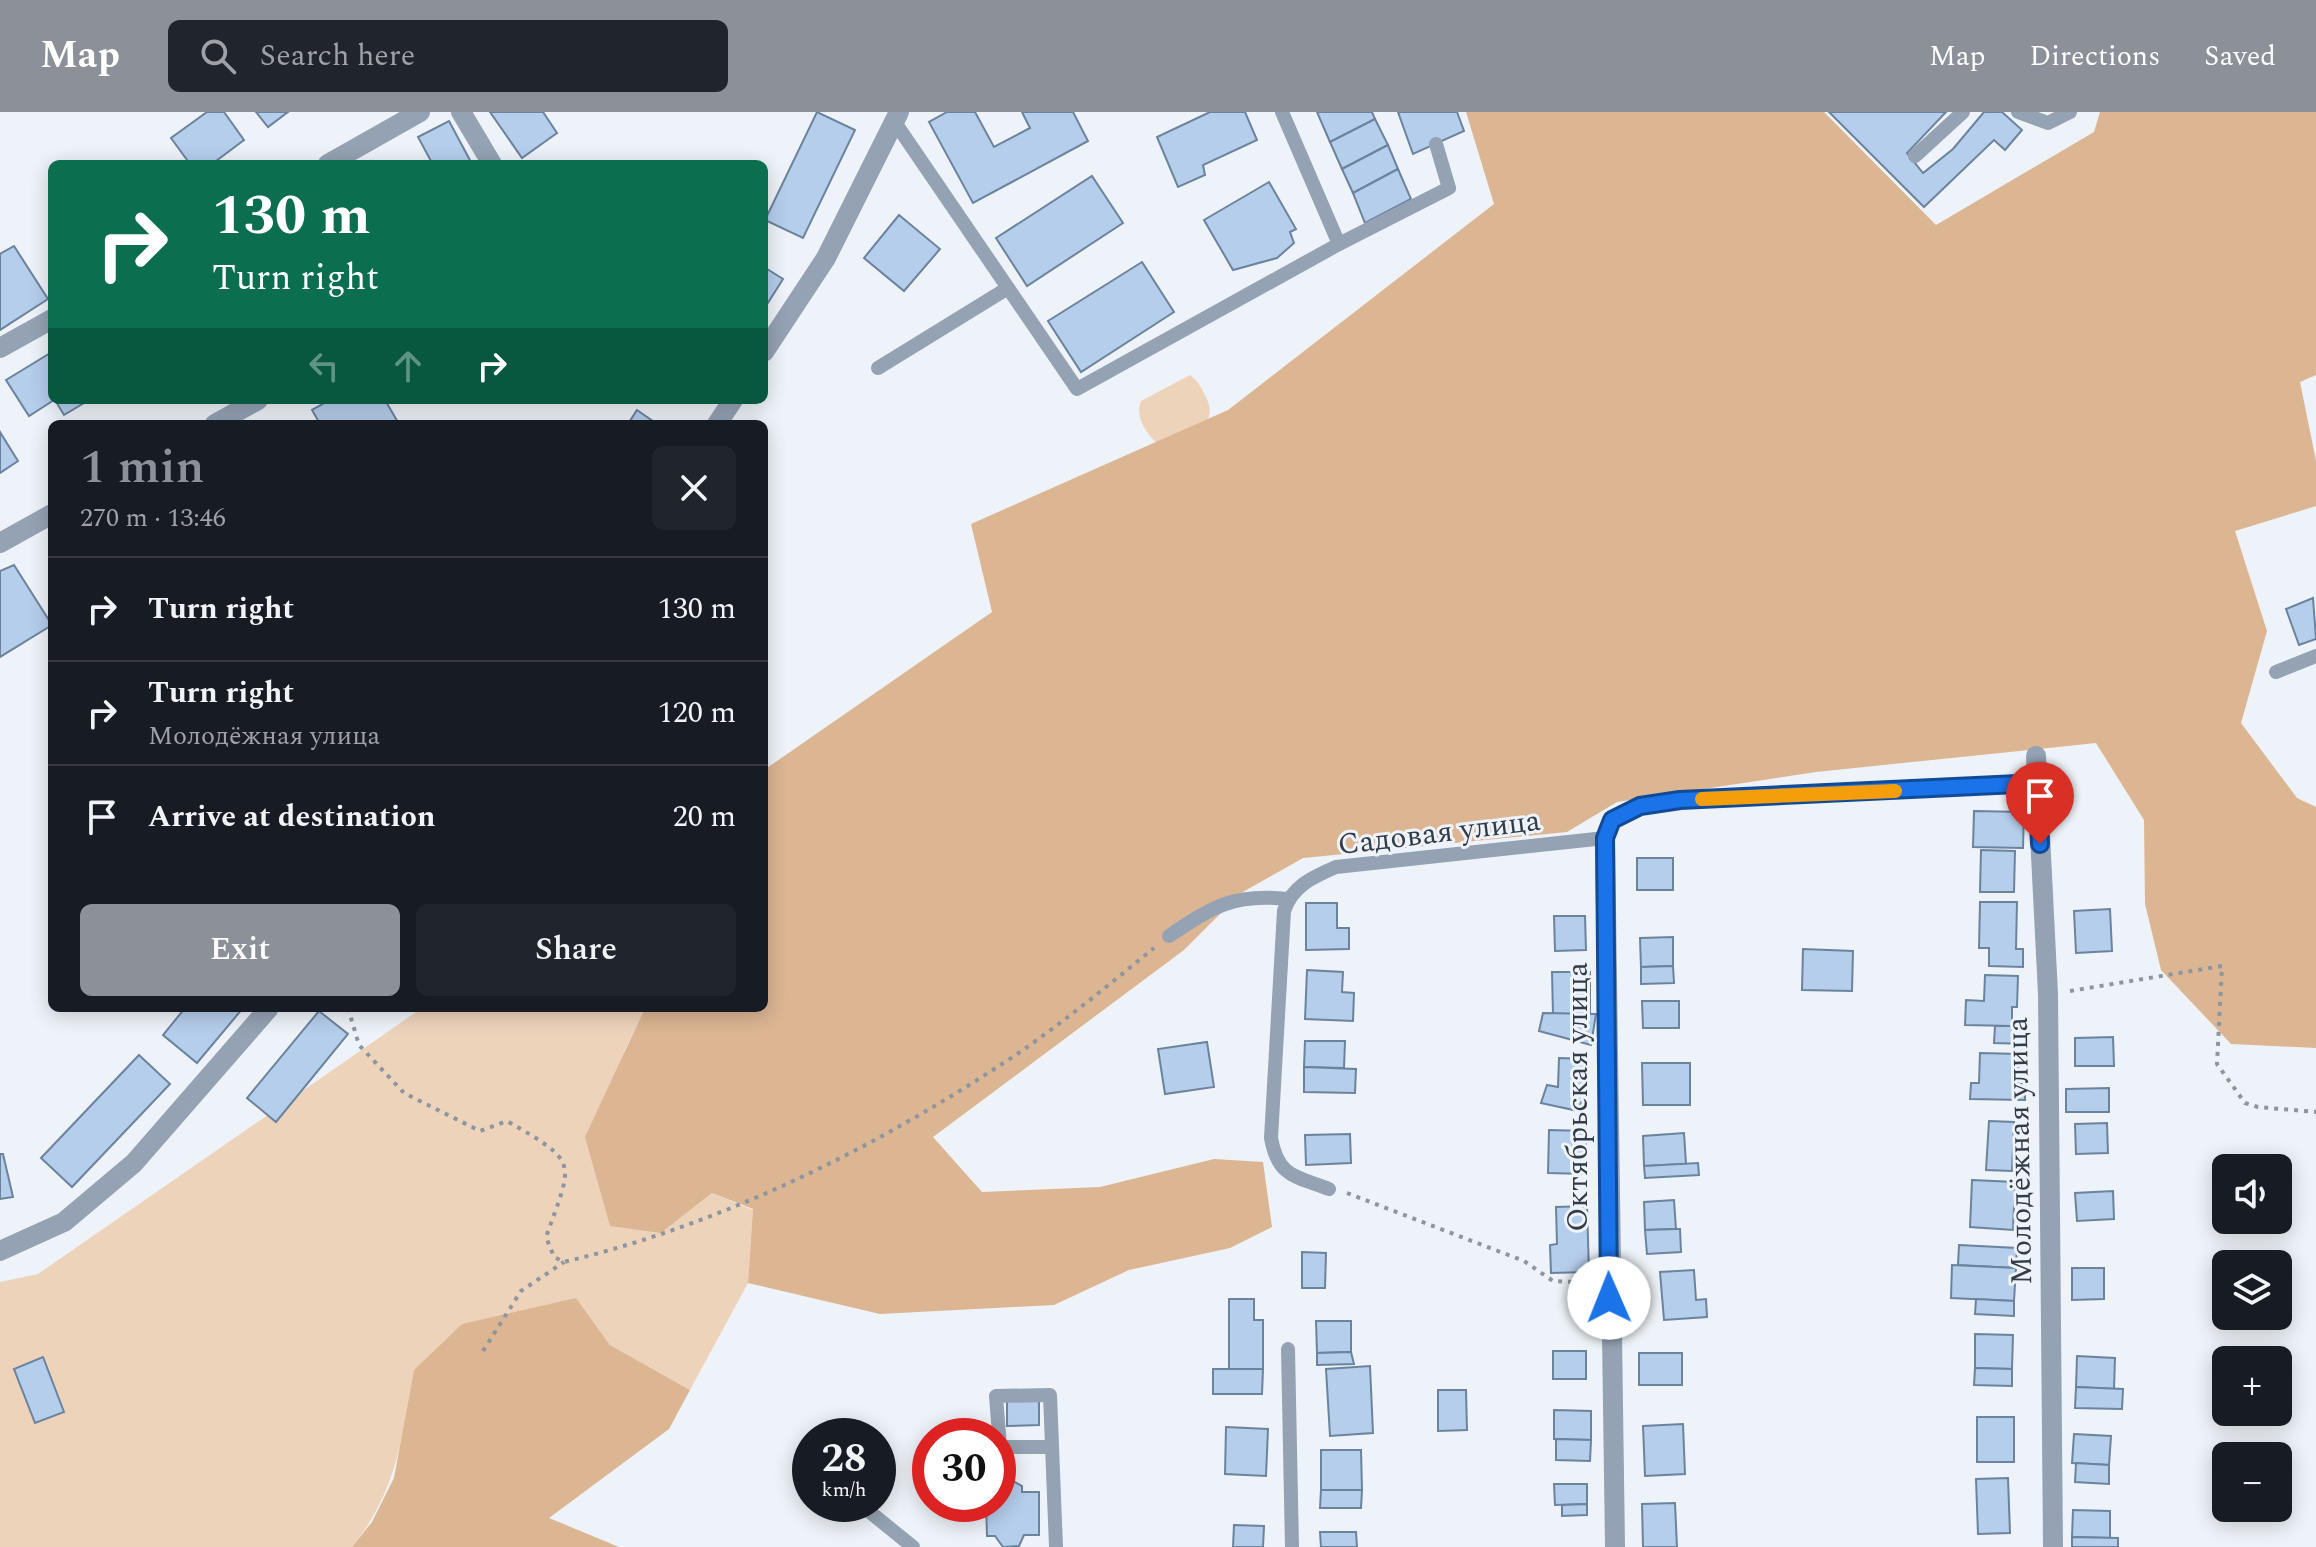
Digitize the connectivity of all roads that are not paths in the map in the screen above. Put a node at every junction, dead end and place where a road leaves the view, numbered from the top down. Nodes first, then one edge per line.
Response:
1 (420, 112) edge
2 (461, 112) edge
3 (1282, 112) edge
4 (1963, 112) edge
5 (2018, 112) edge
6 (2070, 112) edge
7 (897, 117) edge
8 (1436, 144) dead end
9 (1915, 156) dead end
10 (335, 160) edge
11 (490, 160) edge
12 (1339, 244) junction
13 (1008, 288) junction
14 (48, 321) edge
15 (768, 346) edge
16 (0, 348) edge
17 (878, 368) dead end
18 (251, 404) edge
19 (222, 420) edge
20 (48, 516) edge
21 (0, 543) edge
22 (2316, 656) edge
23 (2276, 672) dead end
24 (2036, 756) dead end
25 (2037, 783) junction
26 (1605, 838) junction
27 (1287, 899) junction
28 (1169, 936) road end
29 (266, 1012) edge
30 (1329, 1189) road end
31 (0, 1251) edge
32 (1288, 1349) dead end
33 (1052, 1447) junction
34 (882, 1522) edge
35 (913, 1547) edge
36 (1056, 1547) edge
37 (1292, 1547) edge
38 (1615, 1547) edge
39 (2053, 1547) edge

1 - 10 street
2 - 11 street
3 - 12 lane
4 - 9 lane
5 - 6 lane
7 - 13 lane
7 - 15 street
8 - 12 lane
12 - 13 lane
13 - 17 lane
14 - 16 street
18 - 19 street
20 - 21 street
22 - 23 lane
24 - 25 street, Молодёжная улица
25 - 26 lane
25 - 39 street, Молодёжная улица
26 - 27 lane, Садовая улица
26 - 38 street, Октябрьская улица
27 - 28 lane
27 - 30 lane
29 - 31 street
32 - 37 lane
33 - 33 lane
33 - 36 lane
34 - 35 lane

